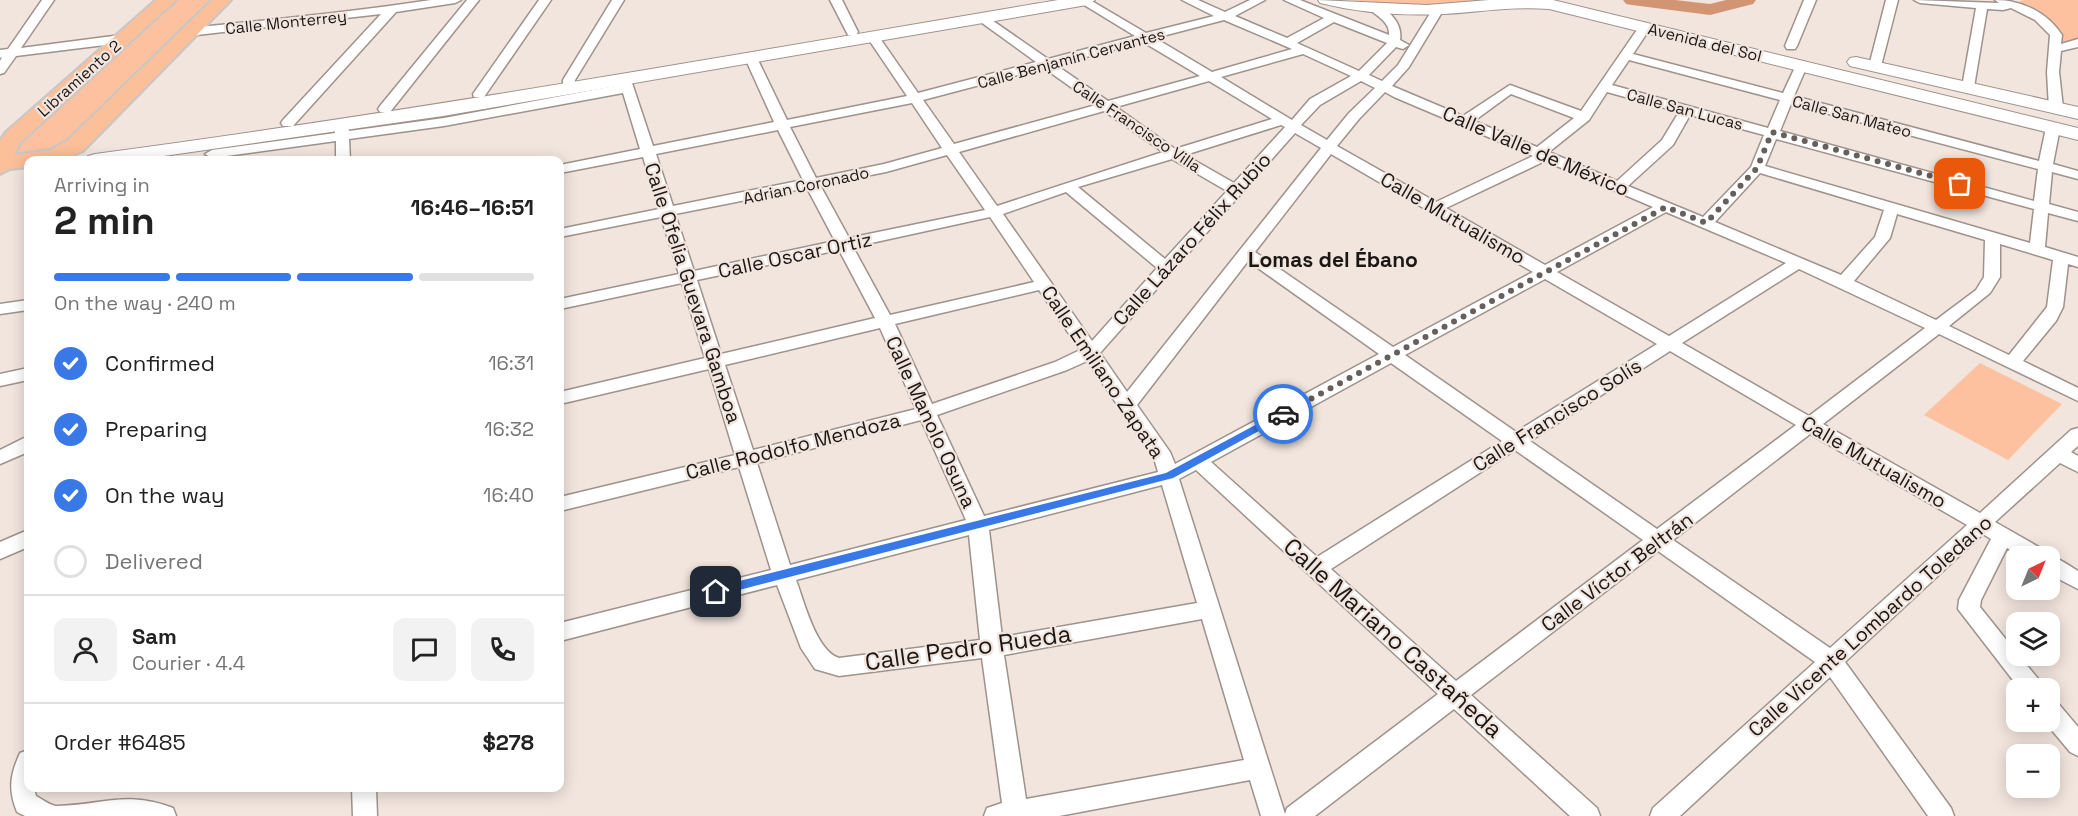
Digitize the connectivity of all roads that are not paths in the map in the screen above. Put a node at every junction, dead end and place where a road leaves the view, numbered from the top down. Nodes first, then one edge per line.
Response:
1 (48, 0) edge
2 (167, 0) edge
3 (222, 0) edge
4 (455, 0) edge
5 (473, 0) edge
6 (545, 0) edge
7 (618, 0) edge
8 (836, 0) edge
9 (1040, 0) edge
10 (1084, 0) edge
11 (1188, 0) edge
12 (1259, 0) edge
13 (1290, 0) edge
14 (1326, 0) edge
15 (1597, 0) edge
16 (1810, 0) edge
17 (1892, 0) edge
18 (1920, 0) edge
19 (2009, 1) edge
20 (396, 5) edge
21 (1982, 6) junction
22 (1373, 7) junction
23 (1438, 9) junction
24 (1226, 16) junction
25 (1333, 17) junction
26 (982, 18) junction
27 (1645, 27) junction
28 (188, 32) junction
29 (852, 32) junction
30 (873, 37) junction
31 (1148, 38) junction
32 (121, 39) junction
33 (1394, 42) junction
34 (1288, 43) junction
35 (2078, 43) edge
36 (1791, 46) junction
37 (1415, 49) junction
38 (2055, 49) junction
39 (1304, 50) junction
40 (6, 54) edge
41 (1626, 56) junction
42 (751, 58) junction
43 (1047, 65) junction
44 (1801, 66) junction
45 (1875, 66) junction
46 (0, 70) edge
47 (1211, 76) junction
48 (1361, 76) junction
49 (626, 84) junction
50 (568, 85) junction
51 (1384, 87) junction
52 (1604, 87) junction
53 (1968, 87) junction
54 (479, 94) junction
55 (916, 98) junction
56 (1787, 99) junction
57 (1107, 106) junction
58 (2056, 108) junction
59 (385, 109) junction
60 (1688, 109) junction
61 (2078, 112) edge
62 (1584, 117) junction
63 (1465, 121) junction
64 (288, 123) junction
65 (1288, 123) junction
66 (781, 124) junction
67 (2053, 128) junction
68 (342, 131) junction
69 (1772, 132) junction
70 (2078, 134) edge
71 (1329, 147) junction
72 (952, 151) junction
73 (213, 153) edge
74 (648, 153) junction
75 (1174, 154) junction
76 (1541, 154) junction
77 (57, 156) edge
78 (66, 156) edge
79 (162, 156) edge
80 (343, 156) edge
81 (24, 163) edge
82 (0, 167) edge
83 (2045, 167) junction
84 (564, 168) edge
85 (1757, 168) junction
86 (24, 170) edge
87 (2078, 175) edge
88 (813, 184) junction
89 (1068, 186) junction
90 (1619, 186) junction
91 (1236, 190) junction
92 (1666, 207) junction
93 (2043, 207) junction
94 (1435, 208) junction
95 (1892, 208) junction
96 (994, 212) junction
97 (667, 213) junction
98 (2078, 216) edge
99 (1706, 223) junction
100 (564, 232) edge
101 (1993, 237) junction
102 (844, 244) junction
103 (2037, 250) junction
104 (1246, 253) junction
105 (2061, 257) junction
106 (1798, 262) junction
107 (2078, 262) edge
108 (1166, 268) junction
109 (1546, 272) junction
110 (688, 277) junction
111 (1844, 282) junction
112 (1044, 284) junction
113 (564, 303) edge
114 (24, 306) edge
115 (0, 309) edge
116 (885, 321) junction
117 (1937, 327) junction
118 (1670, 343) junction
119 (1091, 352) junction
120 (1394, 354) junction
121 (715, 361) junction
122 (2012, 363) junction
123 (24, 375) edge
124 (0, 380) edge
125 (2078, 395) edge
126 (564, 397) edge
127 (1127, 405) junction
128 (927, 412) junction
129 (1810, 425) junction
130 (2078, 435) edge
131 (1517, 441) junction
132 (24, 446) edge
133 (2058, 453) junction
134 (0, 457) edge
135 (746, 459) junction
136 (1197, 460) junction
137 (2078, 465) edge
138 (1169, 476) junction
139 (564, 503) edge
140 (1981, 524) junction
141 (978, 525) junction
142 (2003, 536) junction
143 (24, 540) edge
144 (1659, 542) junction
145 (2020, 546) edge
146 (0, 551) edge
147 (1316, 568) junction
148 (2060, 570) edge
149 (783, 574) junction
150 (2078, 581) edge
151 (1210, 609) junction
152 (564, 631) edge
153 (992, 648) junction
154 (1831, 661) junction
155 (2024, 678) edge
156 (1455, 695) junction
157 (2060, 723) edge
158 (2078, 745) edge
159 (1258, 768) junction
160 (24, 775) edge
161 (364, 792) edge
162 (1009, 815) edge
163 (51, 816) edge
164 (61, 816) edge
165 (164, 816) edge
166 (365, 816) edge
167 (1273, 816) edge
168 (1296, 816) edge
169 (1588, 816) edge
170 (1662, 816) edge
171 (1942, 816) edge

1 - 40 street
2 - 32 main road, Libramiento 2
3 - 28 main road
4 - 20 street, Calle Monterrey
5 - 59 street
6 - 54 street
7 - 50 street
8 - 29 street
9 - 29 main road
10 - 26 main road
10 - 31 street, Calle Mutualismo
11 - 24 street, Calle Valle de México
12 - 24 street, Calle Benjamín Cervantes
13 - 25 street
14 - 22 main road, Avenida del Sol
15 - 36 main road, Avenida del Sol
16 - 36 street
17 - 45 street
18 - 21 street
19 - 21 street
19 - 38 street
20 - 28 street, Calle Monterrey
20 - 64 street
21 - 53 street
22 - 23 main road, Avenida del Sol
22 - 33 street
23 - 27 main road, Avenida del Sol
23 - 37 street
24 - 31 street, Calle Benjamín Cervantes
24 - 34 street, Calle Valle de México
25 - 33 street
25 - 34 street
26 - 30 main road
26 - 43 street, Calle Francisco Villa
27 - 41 street
27 - 44 main road, Avenida del Sol
28 - 77 main road
29 - 50 main road
30 - 42 main road
30 - 55 street, Calle Emiliano Zapata
31 - 43 street, Calle Benjamín Cervantes
31 - 47 street, Calle Mutualismo
32 - 40 street
32 - 82 main road, Libramiento 2
33 - 37 street
33 - 48 street, Calle Lázaro Félix Rubio
34 - 39 street, Calle Valle de México
35 - 38 street
36 - 45 main road, Avenida del Sol
37 - 51 street
38 - 58 street
39 - 47 street, Adrian Coronado
39 - 48 street, Calle Valle de México
40 - 46 street
41 - 52 street
41 - 56 street, Calle San Mateo
42 - 49 main road
42 - 66 street, Calle Manolo Osuna
43 - 55 street, Calle Benjamín Cervantes
43 - 57 street, Calle Francisco Villa
44 - 56 street
44 - 67 main road, Avenida del Sol
45 - 53 main road, Avenida del Sol
47 - 57 street, Adrian Coronado
47 - 65 street, Calle Mutualismo
48 - 51 street, Calle Valle de México
48 - 65 street, Calle Lázaro Félix Rubio
49 - 50 main road
49 - 68 street
49 - 74 street, Calle Ofelia Guevara Gamboa
50 - 54 main road
50 - 68 main road
51 - 63 street, Calle Valle de México
51 - 71 street
52 - 60 street, Calle San Lucas
52 - 62 street
53 - 58 main road, Avenida del Sol
54 - 59 main road
55 - 66 street, Calle Benjamín Cervantes
55 - 72 street, Calle Emiliano Zapata
56 - 69 street
56 - 83 street, Calle San Mateo
57 - 72 street, Adrian Coronado
57 - 75 street, Calle Francisco Villa
58 - 61 main road, Avenida del Sol
59 - 64 main road
60 - 69 street, Calle San Lucas
60 - 90 street
62 - 63 street
62 - 76 street
63 - 76 street, Calle Valle de México
64 - 78 main road
65 - 71 street, Calle Mutualismo
65 - 75 street, Calle Oscar Ortiz
65 - 91 street, Calle Lázaro Félix Rubio
66 - 74 street, Calle Benjamín Cervantes
66 - 88 street, Calle Manolo Osuna
67 - 70 main road, Avenida del Sol
67 - 83 street
68 - 73 main road
68 - 80 street
69 - 85 street
69 - 93 street, Calle San Lucas
71 - 94 street, Calle Mutualismo
71 - 104 street
72 - 88 street, Adrian Coronado
72 - 96 street, Calle Emiliano Zapata
73 - 79 main road
74 - 84 street, Calle Benjamín Cervantes
74 - 97 street, Calle Ofelia Guevara Gamboa
75 - 89 street, Calle Oscar Ortiz
75 - 91 street, Calle Francisco Villa
76 - 90 street, Calle Valle de México
76 - 94 street
81 - 82 main road
82 - 86 main road
83 - 87 street, Calle San Mateo
83 - 93 street
85 - 95 street
85 - 99 street
88 - 97 street, Adrian Coronado
88 - 102 street, Calle Manolo Osuna
89 - 96 street, Calle Oscar Ortiz
89 - 108 street
90 - 92 street, Calle Valle de México
91 - 108 street, Calle Lázaro Félix Rubio
92 - 99 street, Calle Valle de México
92 - 109 street
93 - 98 street, Calle San Lucas
93 - 103 street
94 - 109 street, Calle Mutualismo
95 - 101 street
95 - 111 street
96 - 102 street, Calle Oscar Ortiz
96 - 112 street, Calle Emiliano Zapata
97 - 100 street, Adrian Coronado
97 - 110 street, Calle Ofelia Guevara Gamboa
99 - 106 street, Calle Valle de México
101 - 103 street
101 - 117 street, Calle Víctor Beltrán
102 - 110 street, Calle Oscar Ortiz
102 - 116 street, Calle Manolo Osuna
103 - 105 street
104 - 120 street
104 - 127 street
105 - 107 street
105 - 122 street
106 - 111 street, Calle Valle de México
106 - 118 street, Calle Francisco Solís
108 - 119 street, Calle Lázaro Félix Rubio
109 - 118 street, Calle Mutualismo
109 - 120 street
110 - 113 street, Calle Oscar Ortiz
110 - 121 street, Calle Ofelia Guevara Gamboa
111 - 117 street, Calle Valle de México
112 - 116 street
112 - 119 street, Calle Emiliano Zapata
114 - 115 street
116 - 121 street
116 - 128 street, Calle Manolo Osuna
117 - 122 street, Calle Valle de México
117 - 129 street, Calle Víctor Beltrán
118 - 129 street, Calle Mutualismo
118 - 131 street, Calle Francisco Solís
119 - 127 street, Calle Emiliano Zapata
119 - 128 street, Calle Rodolfo Mendoza
120 - 131 street
120 - 136 street
121 - 126 street
121 - 135 street, Calle Ofelia Guevara Gamboa
122 - 125 street, Calle Valle de México
123 - 124 street
127 - 138 street, Calle Emiliano Zapata
128 - 135 street, Calle Rodolfo Mendoza
128 - 141 street, Calle Manolo Osuna
129 - 140 street, Calle Mutualismo
129 - 144 street, Calle Víctor Beltrán
130 - 133 street, Calle Vicente Lombardo Toledano
131 - 144 street
131 - 147 street, Calle Francisco Solís
132 - 134 street
133 - 137 street
133 - 140 street, Calle Vicente Lombardo Toledano
135 - 139 street, Calle Rodolfo Mendoza
135 - 149 street, Calle Ofelia Guevara Gamboa
136 - 138 street
136 - 147 street, Calle Mariano Castañeda
138 - 141 street
138 - 151 street, Calle Emiliano Zapata
140 - 142 street, Calle Mutualismo
140 - 154 street, Calle Vicente Lombardo Toledano
141 - 149 street
141 - 153 street, Calle Manolo Osuna
142 - 145 street, Calle Mutualismo
142 - 155 street
143 - 146 street
144 - 154 street
144 - 156 street, Calle Víctor Beltrán
147 - 156 street, Calle Mariano Castañeda
148 - 150 street
149 - 152 street
149 - 153 street, Calle Pedro Rueda
151 - 153 street, Calle Pedro Rueda
151 - 159 street, Calle Emiliano Zapata
153 - 162 street, Calle Manolo Osuna
154 - 170 street, Calle Vicente Lombardo Toledano
154 - 171 street
156 - 168 street, Calle Víctor Beltrán
156 - 169 street, Calle Mariano Castañeda
157 - 158 street
159 - 162 street
159 - 167 street, Calle Emiliano Zapata
160 - 163 street
161 - 166 street
164 - 165 street

